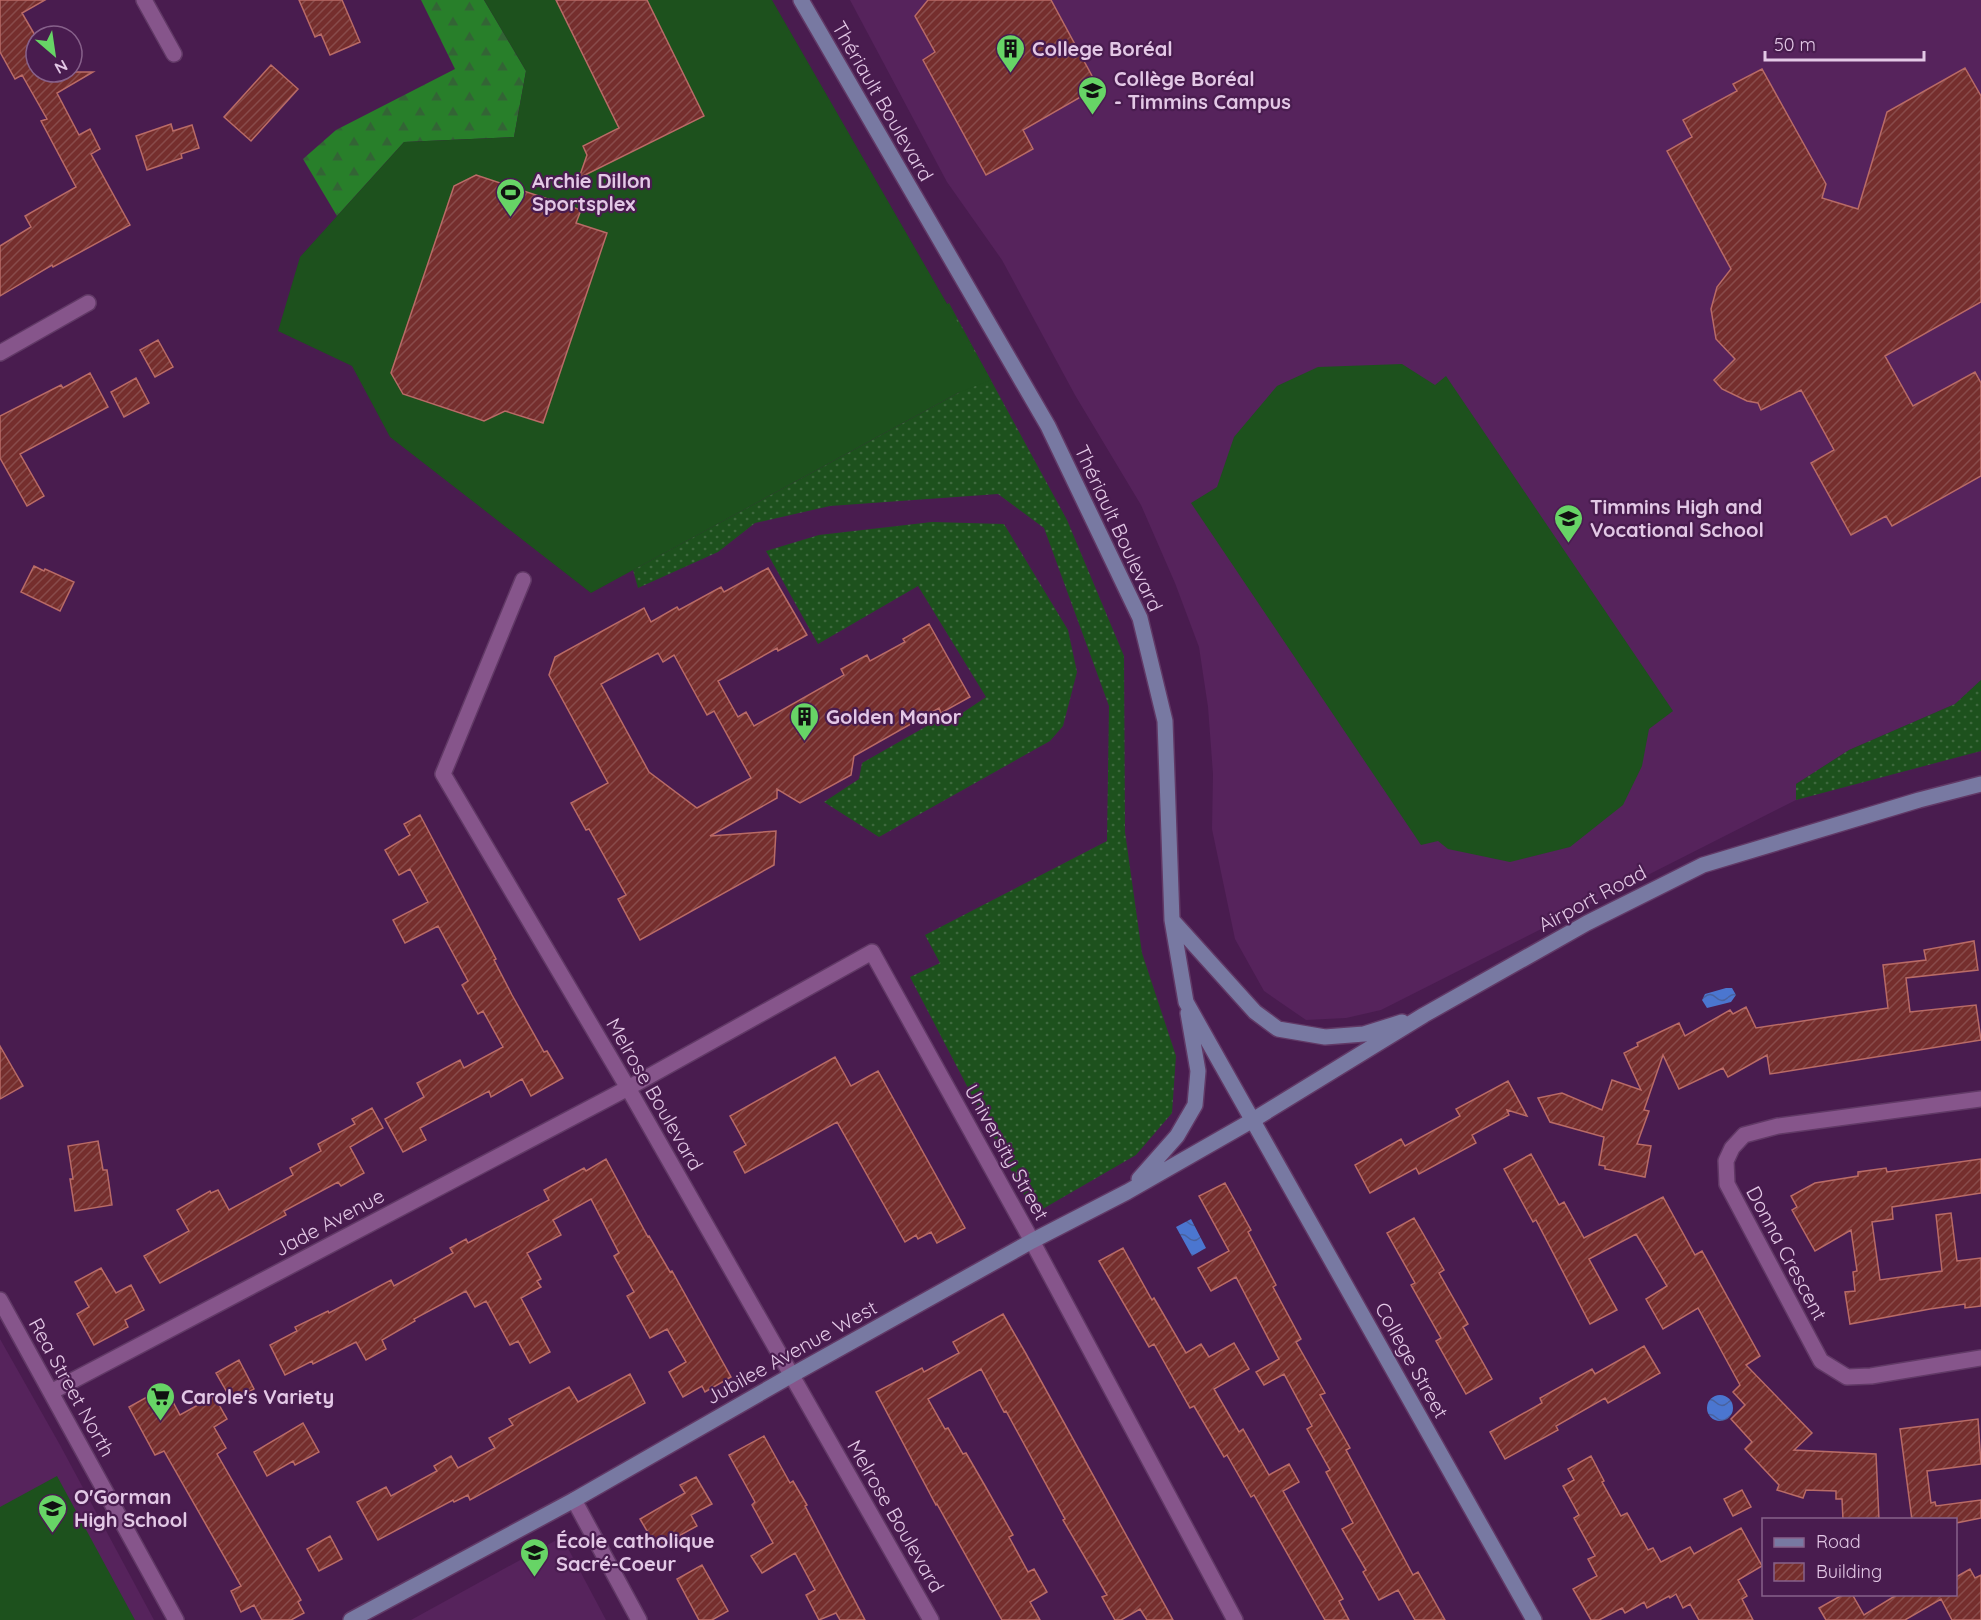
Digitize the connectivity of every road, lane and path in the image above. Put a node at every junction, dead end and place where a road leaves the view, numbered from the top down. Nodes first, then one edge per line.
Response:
1 (144, 0) edge
2 (801, 0) edge
3 (174, 54) dead end
4 (88, 303) dead end
5 (0, 353) edge
6 (523, 579) dead end
7 (1981, 784) edge
8 (1172, 920) junction
9 (1186, 1002) junction
10 (1424, 1015) junction
11 (628, 1088) junction
12 (1981, 1099) edge
13 (1253, 1120) junction
14 (1127, 1192) junction
15 (1032, 1241) junction
16 (0, 1300) edge
17 (1981, 1358) edge
18 (792, 1375) junction
19 (51, 1392) junction
20 (574, 1500) junction
21 (176, 1620) edge
22 (351, 1620) edge
23 (639, 1620) edge
24 (931, 1620) edge
25 (1235, 1620) edge
26 (1533, 1620) edge

1 - 3 street
2 - 8 main road, Thériault Boulevard
4 - 5 street
6 - 11 street, Melrose Boulevard
7 - 10 main road, Airport Road
8 - 9 main road, Thériault Boulevard
8 - 10 main road
9 - 13 main road, Thériault Boulevard
9 - 14 main road
10 - 13 main road, Airport Road
11 - 15 street, University Street
11 - 18 street, Melrose Boulevard
11 - 19 street, Jade Avenue
12 - 17 street, Donna Crescent
13 - 14 main road, Jubilee Avenue West
13 - 26 main road, College Street
14 - 15 main road, Jubilee Avenue West
15 - 18 main road, Jubilee Avenue West
15 - 25 street, University Street
16 - 19 street, Rea Street North
18 - 20 main road, Jubilee Avenue West
18 - 24 street, Melrose Boulevard
19 - 21 street, Rea Street North
20 - 22 main road, Jubilee Avenue West
20 - 23 street

